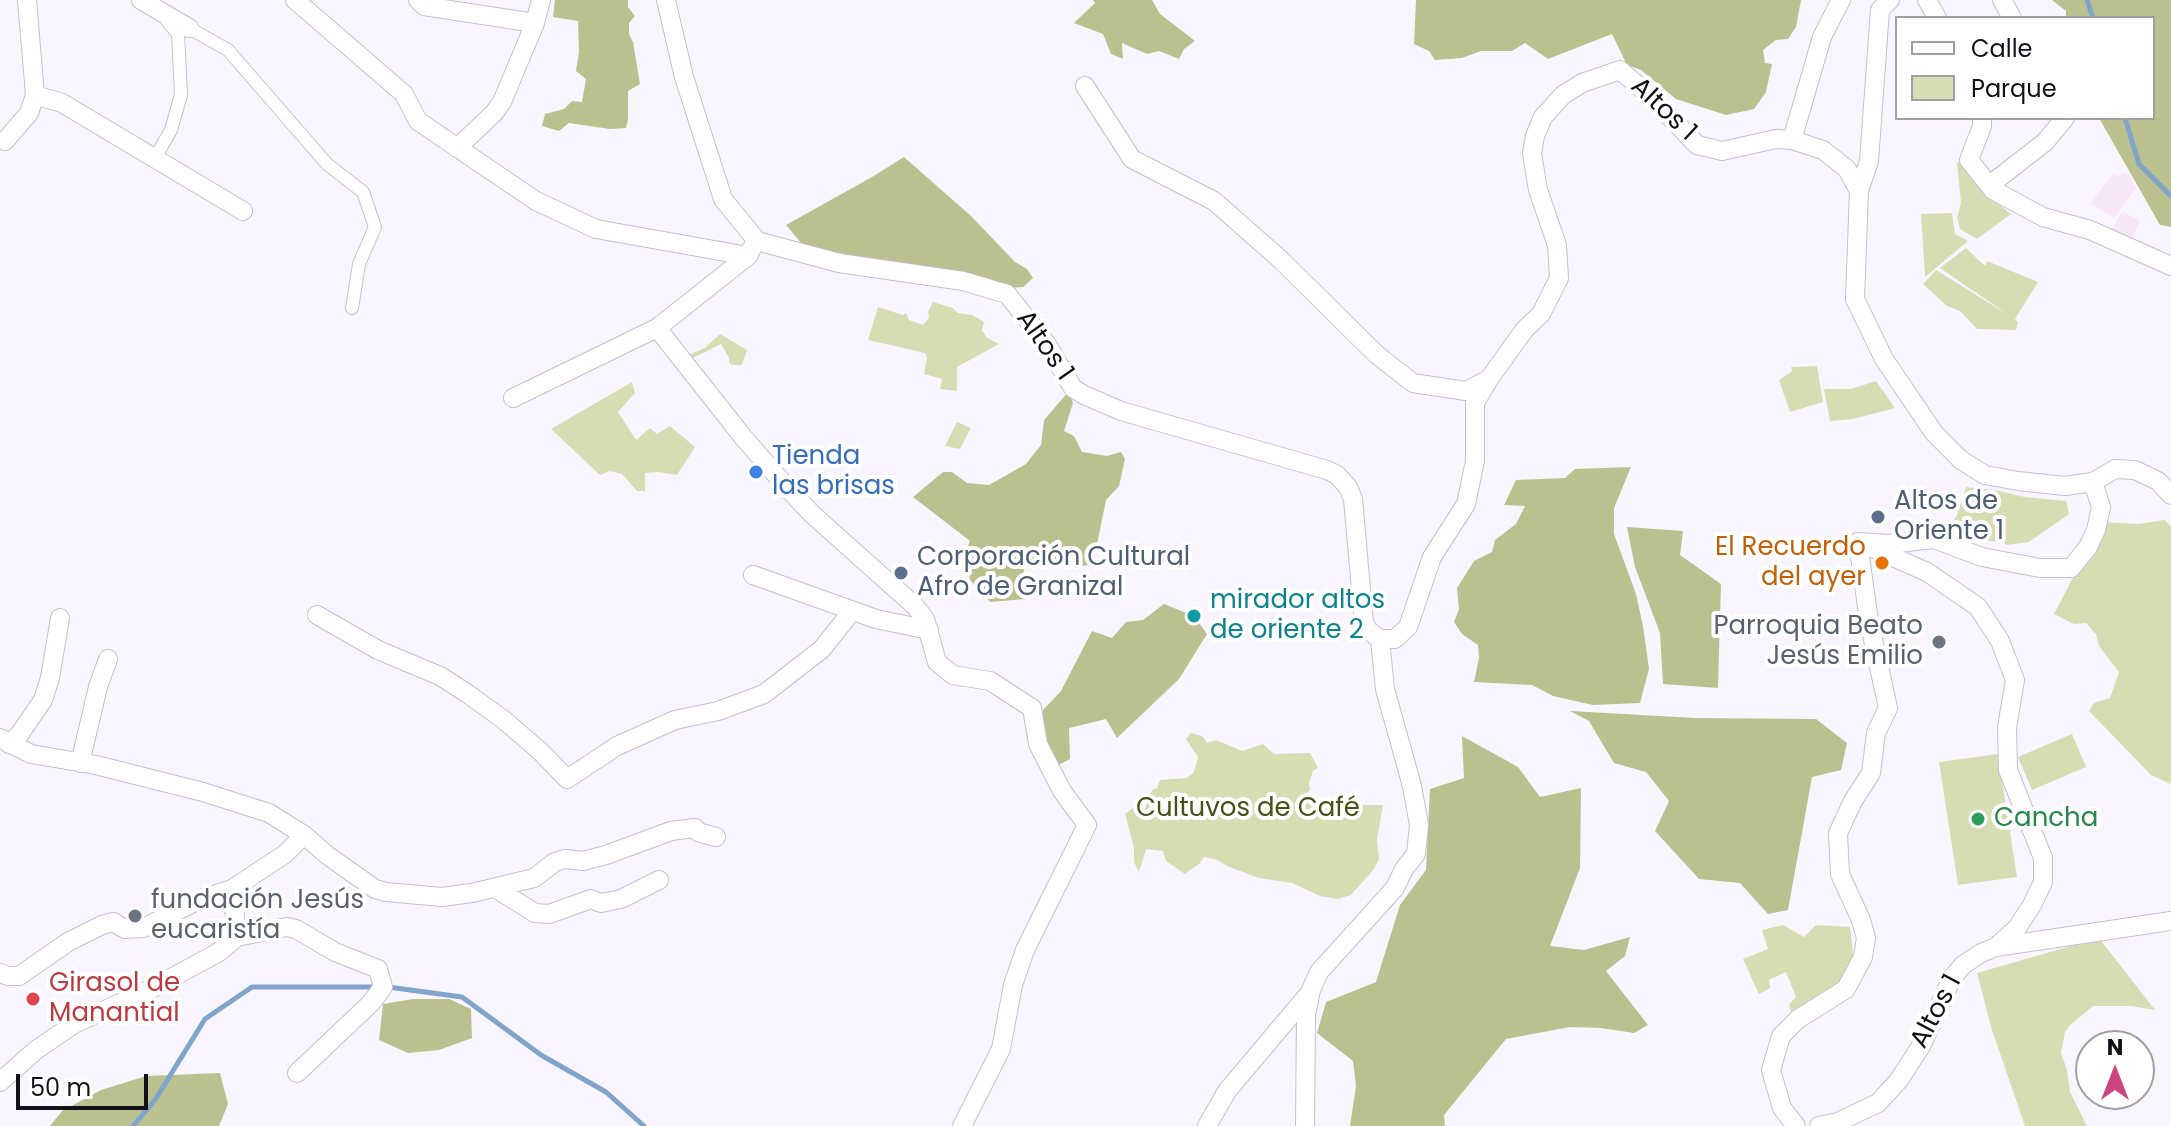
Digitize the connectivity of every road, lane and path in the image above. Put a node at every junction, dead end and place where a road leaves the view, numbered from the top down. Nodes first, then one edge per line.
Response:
1 (27, 0) edge
2 (295, 0) edge
3 (418, 0) edge
4 (541, 0) edge
5 (1841, 0) edge
6 (1890, 0) edge
7 (666, 1) edge
8 (149, 5) edge
9 (535, 23) junction
10 (189, 28) joint
11 (1085, 86) dead end
12 (35, 95) junction
13 (1981, 120) edge
14 (2063, 120) edge
15 (1792, 140) junction
16 (5, 141) dead end
17 (457, 148) junction
18 (155, 158) junction
19 (1991, 184) junction
20 (1859, 191) junction
21 (243, 211) dead end
22 (752, 248) junction
23 (2171, 266) edge
24 (352, 308) dead end
25 (657, 328) junction
26 (1489, 379) junction
27 (513, 398) dead end
28 (2093, 482) junction
29 (2171, 495) edge
30 (1858, 542) junction
31 (753, 575) dead end
32 (852, 611) junction
33 (317, 615) dead end
34 (60, 618) dead end
35 (929, 630) junction
36 (1380, 639) junction
37 (108, 659) dead end
38 (4, 741) edge
39 (80, 763) junction
40 (304, 835) junction
41 (716, 837) dead end
42 (659, 880) dead end
43 (495, 888) junction
44 (232, 889) junction
45 (2171, 921) edge
46 (237, 937) junction
47 (1996, 947) junction
48 (0, 973) edge
49 (1311, 990) junction
50 (297, 1073) dead end
51 (0, 1082) edge
52 (962, 1126) edge
53 (1207, 1126) edge
54 (1305, 1126) edge
55 (1796, 1126) edge
56 (1819, 1126) edge

1 - 12 street
2 - 17 street, Altos 1
3 - 9 street
4 - 9 street
5 - 15 street
6 - 20 street
7 - 22 street
8 - 10 street
8 - 18 street
9 - 17 street
10 - 24 street
11 - 26 street
12 - 16 street
12 - 18 street
13 - 19 street
14 - 19 street
15 - 20 street, Altos 1
15 - 26 street, Altos 1
17 - 22 street, Altos 1
18 - 21 street
19 - 23 street
20 - 28 street
22 - 25 street
22 - 36 street, Altos 1
25 - 27 street
25 - 35 street
26 - 36 street, Altos 1
28 - 29 street
28 - 30 street
30 - 47 street
30 - 55 street
31 - 32 street
32 - 33 street
32 - 35 street
34 - 38 street
35 - 52 street
36 - 49 street
37 - 39 street
38 - 39 street
39 - 40 street
40 - 43 street
40 - 44 street
41 - 43 street
42 - 43 street
44 - 46 street
44 - 48 street
45 - 47 street, Altos 1
46 - 50 street
46 - 51 street
47 - 56 street, Altos 1
49 - 53 street
49 - 54 street

